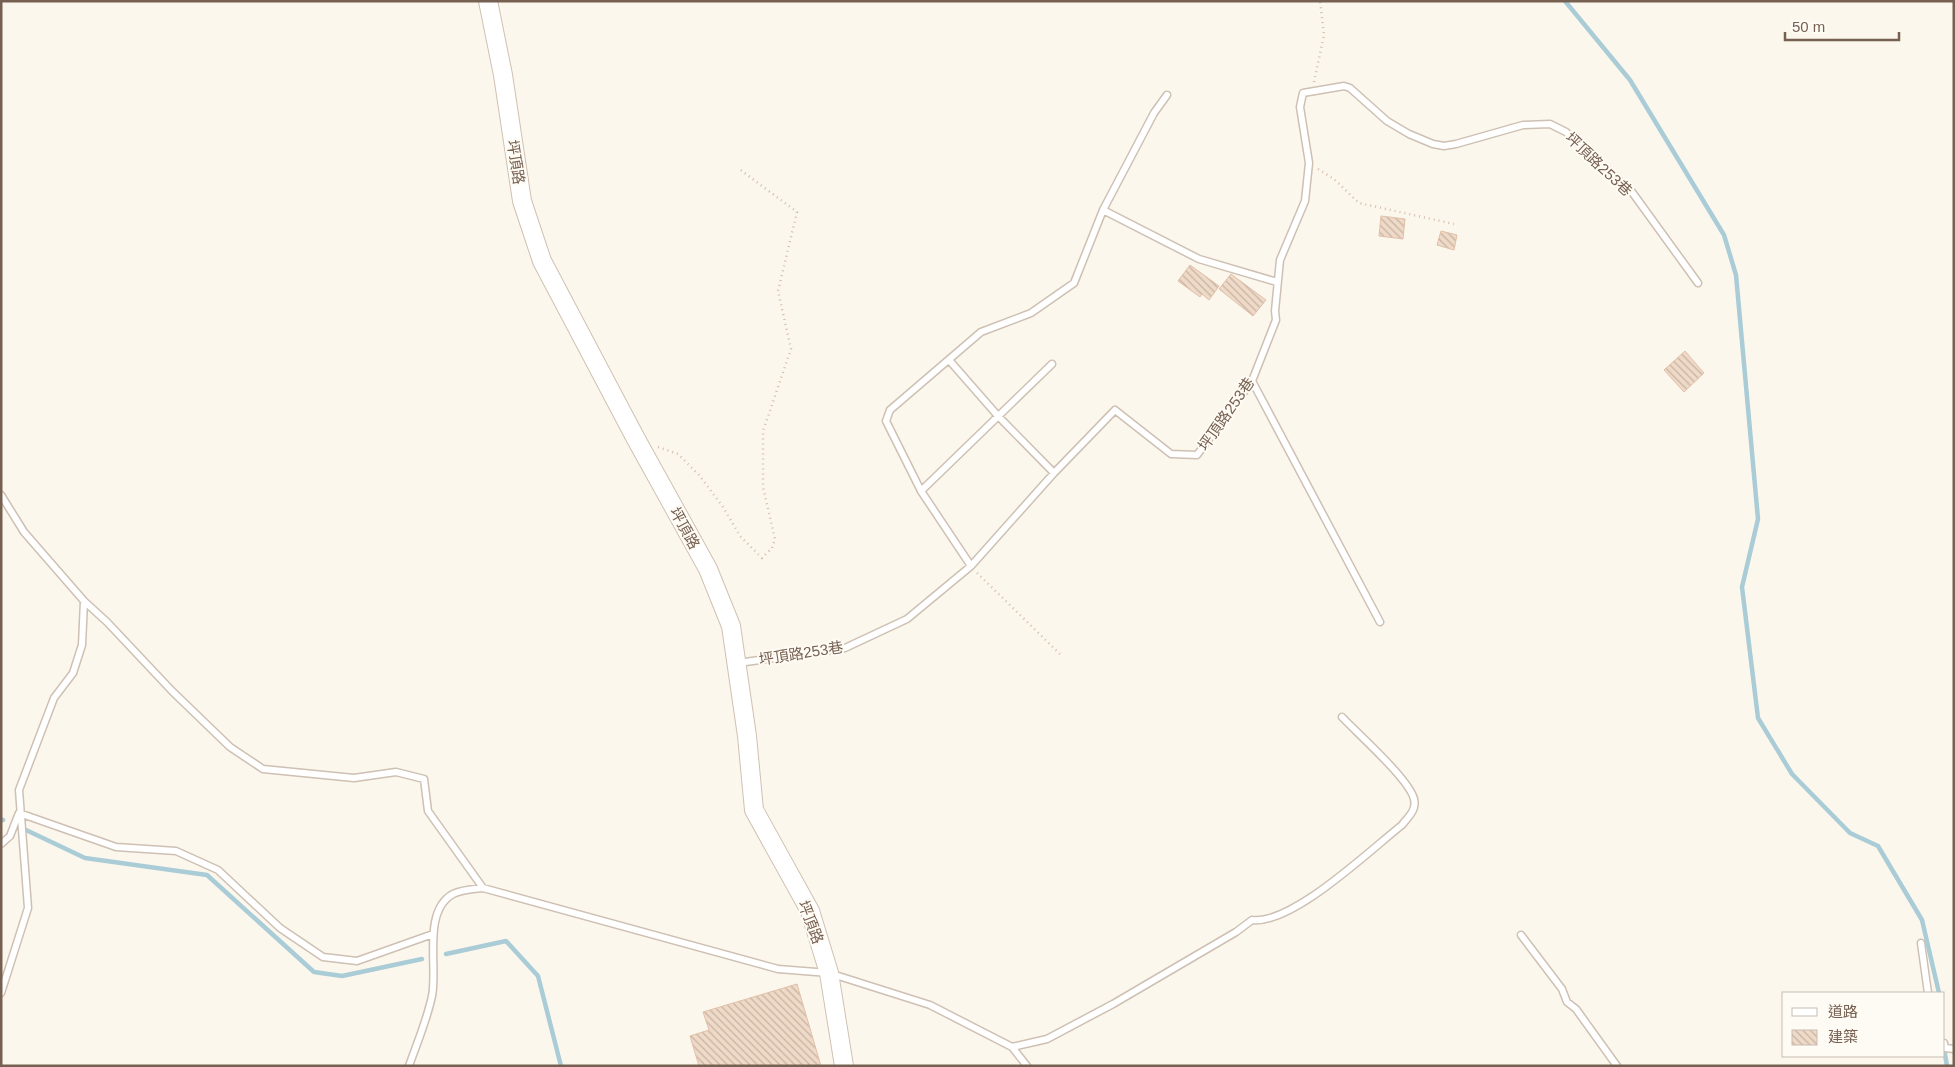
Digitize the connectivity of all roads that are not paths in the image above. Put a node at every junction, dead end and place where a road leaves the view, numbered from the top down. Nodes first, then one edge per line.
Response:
1 (488, 1) edge
2 (1167, 96) dead end
3 (1103, 210) junction
4 (1277, 282) junction
5 (1698, 283) dead end
6 (949, 360) junction
7 (1052, 364) dead end
8 (1252, 381) junction
9 (998, 416) junction
10 (1054, 473) junction
11 (921, 490) junction
12 (1, 495) edge
13 (970, 566) junction
14 (84, 601) junction
15 (1380, 622) dead end
16 (737, 663) junction
17 (1342, 717) dead end
18 (19, 813) junction
19 (1, 844) edge
20 (483, 888) junction
21 (433, 934) junction
22 (1521, 935) dead end
23 (1921, 943) dead end
24 (829, 973) junction
25 (1928, 992) edge
26 (1, 993) edge
27 (1012, 1047) junction
28 (409, 1066) edge
29 (844, 1066) edge
30 (1027, 1066) edge
31 (1617, 1066) edge

1 - 16 street, 坪頂路
2 - 3 lane
3 - 4 lane
3 - 6 lane
4 - 5 lane, 坪頂路253巷
4 - 8 lane, 坪頂路253巷
6 - 9 lane
6 - 11 lane
7 - 9 lane
8 - 10 lane, 坪頂路253巷
8 - 15 lane
9 - 10 lane
9 - 11 lane
10 - 13 lane, 坪頂路253巷
11 - 13 lane
12 - 14 lane
13 - 16 lane, 坪頂路253巷
14 - 18 lane
14 - 20 lane
16 - 24 street, 坪頂路
17 - 27 lane
18 - 19 lane
18 - 21 lane
18 - 26 lane
20 - 21 lane
20 - 24 lane
21 - 28 lane
22 - 31 lane
23 - 25 lane
24 - 27 lane
24 - 29 street, 坪頂路
27 - 30 lane

